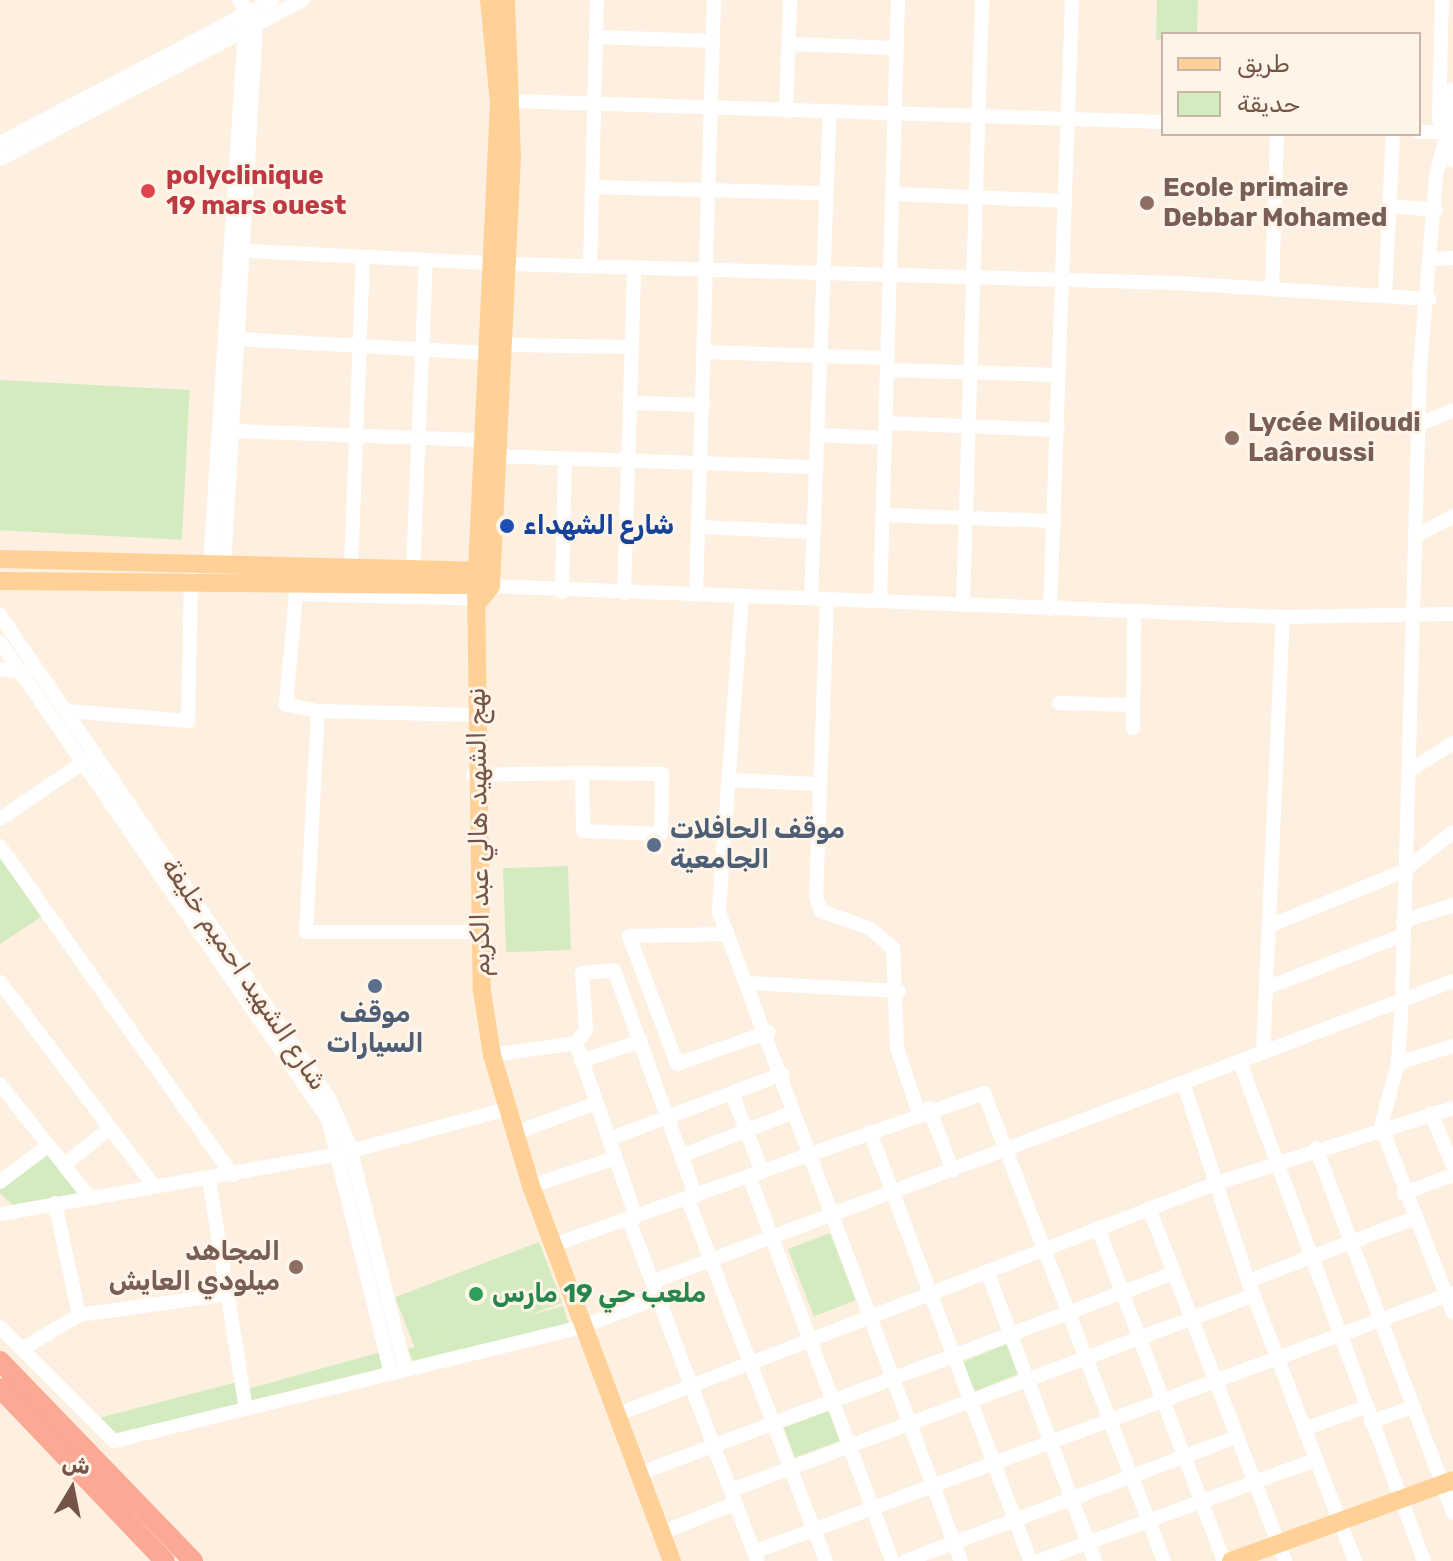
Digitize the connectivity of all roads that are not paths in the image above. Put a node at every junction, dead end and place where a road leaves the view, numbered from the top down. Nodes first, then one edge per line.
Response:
1 (272, 0) edge
2 (303, 0) edge
3 (489, 0) edge
4 (506, 0) edge
5 (597, 0) edge
6 (714, 0) edge
7 (790, 0) edge
8 (898, 0) edge
9 (982, 0) edge
10 (1072, 0) edge
11 (1442, 0) edge
12 (248, 13) edge
13 (596, 37) junction
14 (713, 41) junction
15 (789, 44) junction
16 (897, 48) junction
17 (1453, 89) edge
18 (514, 101) junction
19 (594, 104) junction
20 (711, 107) junction
21 (786, 111) junction
22 (830, 113) junction
23 (895, 115) junction
24 (977, 116) junction
25 (1068, 118) junction
26 (1161, 122) edge
27 (1447, 129) edge
28 (1421, 132) edge
29 (1277, 136) edge
30 (1393, 136) edge
31 (0, 143) edge
32 (0, 159) edge
33 (1453, 161) edge
34 (592, 187) junction
35 (710, 191) junction
36 (827, 193) junction
37 (894, 194) junction
38 (976, 198) junction
39 (1065, 201) junction
40 (1390, 206) junction
41 (1436, 210) junction
42 (236, 250) junction
43 (363, 257) junction
44 (1453, 258) edge
45 (1433, 259) junction
46 (426, 260) junction
47 (497, 264) junction
48 (590, 266) junction
49 (634, 268) junction
50 (707, 271) junction
51 (824, 275) junction
52 (891, 278) junction
53 (973, 278) junction
54 (1061, 280) junction
55 (1272, 290) junction
56 (1385, 296) junction
57 (1429, 299) junction
58 (237, 339) junction
59 (361, 347) junction
60 (632, 347) junction
61 (494, 349) junction
62 (421, 350) junction
63 (705, 352) junction
64 (820, 355) junction
65 (888, 364) junction
66 (970, 371) junction
67 (1059, 375) junction
68 (630, 403) junction
69 (703, 405) junction
70 (1453, 410) edge
71 (1418, 425) junction
72 (969, 427) junction
73 (1058, 430) junction
74 (233, 431) junction
75 (886, 431) junction
76 (818, 435) junction
77 (358, 436) junction
78 (417, 438) junction
79 (482, 440) junction
80 (496, 456) junction
81 (565, 460) junction
82 (629, 461) junction
83 (701, 464) junction
84 (817, 467) junction
85 (884, 515) junction
86 (1453, 516) edge
87 (966, 518) junction
88 (1054, 521) junction
89 (699, 527) junction
90 (814, 532) junction
91 (1417, 536) junction
92 (0, 559) edge
93 (217, 566) junction
94 (351, 568) junction
95 (413, 569) junction
96 (191, 579) junction
97 (0, 581) edge
98 (487, 583) junction
99 (562, 592) junction
100 (624, 593) junction
101 (696, 595) junction
102 (742, 596) junction
103 (811, 598) junction
104 (827, 599) junction
105 (880, 601) junction
106 (963, 605) junction
107 (1050, 609) junction
108 (1134, 612) junction
109 (0, 615) edge
110 (1449, 615) edge
111 (1283, 617) junction
112 (1413, 617) junction
113 (1453, 631) edge
114 (0, 642) edge
115 (0, 669) edge
116 (25, 672) junction
117 (1059, 703) dead end
118 (1133, 705) junction
119 (68, 711) junction
120 (318, 711) junction
121 (473, 715) junction
122 (1133, 728) dead end
123 (1453, 743) edge
124 (84, 762) junction
125 (1409, 771) junction
126 (582, 773) junction
127 (473, 775) junction
128 (731, 780) junction
129 (818, 784) junction
130 (0, 819) edge
131 (1453, 832) edge
132 (0, 846) edge
133 (1402, 872) junction
134 (1453, 905) edge
135 (1269, 926) junction
136 (1403, 928) junction
137 (476, 932) junction
138 (728, 934) junction
139 (1453, 981) edge
140 (0, 982) edge
141 (748, 983) junction
142 (1266, 988) junction
143 (899, 991) junction
144 (1402, 1000) junction
145 (769, 1032) junction
146 (641, 1041) junction
147 (576, 1043) junction
148 (1453, 1046) edge
149 (1263, 1053) junction
150 (492, 1055) junction
151 (581, 1061) junction
152 (1240, 1062) junction
153 (1398, 1063) junction
154 (782, 1074) junction
155 (1183, 1082) junction
156 (732, 1093) junction
157 (3, 1095) edge
158 (596, 1103) junction
159 (1453, 1108) edge
160 (507, 1109) junction
161 (924, 1110) junction
162 (794, 1112) junction
163 (1431, 1113) junction
164 (666, 1117) junction
165 (1381, 1126) junction
166 (110, 1128) junction
167 (746, 1131) junction
168 (870, 1132) junction
169 (515, 1133) junction
170 (609, 1139) junction
171 (48, 1146) junction
172 (1010, 1148) junction
173 (1316, 1148) junction
174 (345, 1152) junction
175 (809, 1154) junction
176 (681, 1156) junction
177 (615, 1158) junction
178 (1274, 1163) junction
179 (64, 1165) junction
180 (1453, 1166) edge
181 (953, 1171) junction
182 (755, 1174) junction
183 (232, 1175) junction
184 (1453, 1175) edge
185 (209, 1179) junction
186 (0, 1182) edge
187 (1217, 1183) junction
188 (531, 1186) junction
189 (155, 1187) junction
190 (1404, 1193) junction
191 (894, 1194) junction
192 (90, 1198) junction
193 (692, 1198) junction
194 (55, 1203) junction
195 (1149, 1208) junction
196 (0, 1214) edge
197 (834, 1216) junction
198 (632, 1218) junction
199 (1415, 1218) junction
200 (1098, 1228) junction
201 (773, 1238) junction
202 (1349, 1244) junction
203 (553, 1245) junction
204 (1046, 1249) junction
205 (1309, 1258) junction
206 (712, 1261) junction
207 (987, 1271) junction
208 (1174, 1273) junction
209 (652, 1282) junction
210 (1251, 1288) junction
211 (1122, 1291) junction
212 (930, 1293) junction
213 (1450, 1294) edge
214 (224, 1295) junction
215 (658, 1298) junction
216 (1070, 1312) junction
217 (1453, 1313) edge
218 (79, 1315) junction
219 (870, 1316) junction
220 (1380, 1317) junction
221 (1191, 1319) junction
222 (0, 1327) edge
223 (581, 1327) junction
224 (1337, 1333) junction
225 (1012, 1335) junction
226 (813, 1336) junction
227 (1140, 1337) junction
228 (22, 1349) junction
229 (1276, 1354) junction
230 (953, 1357) junction
231 (1088, 1358) junction
232 (0, 1361) edge
233 (750, 1361) junction
234 (398, 1371) junction
235 (1214, 1377) junction
236 (893, 1379) junction
237 (1028, 1380) junction
238 (691, 1385) junction
239 (0, 1388) edge
240 (1162, 1397) junction
241 (970, 1402) junction
242 (832, 1404) junction
243 (1365, 1407) junction
244 (1412, 1407) junction
245 (246, 1409) junction
246 (616, 1415) junction
247 (1110, 1417) junction
248 (1371, 1422) junction
249 (774, 1424) junction
250 (909, 1424) junction
251 (1304, 1429) junction
252 (1237, 1437) junction
253 (1049, 1440) junction
254 (714, 1446) junction
255 (848, 1447) junction
256 (1185, 1456) junction
257 (1315, 1460) junction
258 (991, 1462) junction
259 (791, 1469) junction
260 (638, 1474) junction
261 (1133, 1476) junction
262 (1447, 1482) edge
263 (1254, 1483) junction
264 (933, 1484) junction
265 (734, 1497) junction
266 (1072, 1499) junction
267 (1400, 1499) junction
268 (1201, 1502) junction
269 (871, 1507) junction
270 (1453, 1513) edge
271 (1015, 1520) junction
272 (1150, 1521) junction
273 (1339, 1521) junction
274 (814, 1529) junction
275 (661, 1533) junction
276 (954, 1542) junction
277 (1089, 1542) junction
278 (1282, 1553) edge
279 (756, 1559) edge
280 (165, 1561) edge
281 (193, 1561) edge
282 (672, 1561) edge
283 (826, 1561) edge
284 (892, 1561) edge
285 (905, 1561) edge
286 (961, 1561) edge
287 (1030, 1561) edge
288 (1038, 1561) edge
289 (1095, 1561) edge
290 (1164, 1561) edge
291 (1224, 1561) edge
292 (1231, 1561) edge
293 (1355, 1561) edge
294 (1424, 1561) edge

1 - 12 street
2 - 12 street
3 - 47 main road
4 - 18 main road
5 - 13 street
6 - 14 street
7 - 15 street
8 - 16 street
9 - 24 street
10 - 25 street
11 - 27 street
12 - 31 street
12 - 32 street
12 - 42 street
13 - 14 street
13 - 19 street
14 - 20 street
15 - 16 street
15 - 21 street
16 - 23 street
17 - 27 street
18 - 19 street
18 - 47 main road
19 - 20 street
19 - 34 street
20 - 21 street
20 - 35 street
21 - 22 street
22 - 23 street
22 - 36 street
23 - 24 street
23 - 37 street
24 - 25 street
24 - 38 street
25 - 26 street
25 - 39 street
27 - 28 street
27 - 33 street
27 - 41 street
29 - 55 street
30 - 40 street
34 - 35 street
34 - 48 street
35 - 36 street
35 - 50 street
36 - 51 street
37 - 38 street
37 - 52 street
38 - 39 street
38 - 53 street
39 - 54 street
40 - 41 street
40 - 56 street
41 - 45 street
42 - 43 street
42 - 58 street
42 - 93 street
43 - 46 street
43 - 59 street
44 - 45 street
45 - 57 street
46 - 47 street
46 - 62 street
47 - 48 street
47 - 61 main road
48 - 49 street
49 - 50 street
49 - 60 street
50 - 51 street
50 - 63 street
51 - 52 street
51 - 64 street
52 - 53 street
52 - 65 street
53 - 54 street
53 - 66 street
54 - 55 street
54 - 67 street
55 - 56 street
56 - 57 street
57 - 71 street
58 - 59 street
58 - 74 street
59 - 62 street
59 - 77 street
60 - 61 street
60 - 68 street
61 - 62 street
61 - 79 main road
61 - 80 main road
62 - 78 street
63 - 64 street
63 - 69 street
64 - 65 street
64 - 76 street
65 - 66 street
65 - 75 street
66 - 67 street
66 - 72 street
67 - 73 street
68 - 69 street
68 - 82 street
69 - 83 street
70 - 71 street
71 - 91 street
72 - 73 street
72 - 75 street
72 - 87 street
73 - 88 street
74 - 77 street
74 - 93 street
75 - 76 street
75 - 85 street
76 - 84 street
77 - 78 street
77 - 94 street
78 - 79 street
78 - 95 street
79 - 98 main road
80 - 81 street
80 - 98 main road
81 - 82 street
81 - 99 street
82 - 83 street
82 - 100 street
83 - 84 street
83 - 89 street
84 - 90 street
85 - 87 street
85 - 105 street
86 - 91 street
87 - 88 street
87 - 106 street
88 - 107 street
89 - 90 street
89 - 101 street
90 - 103 street
91 - 112 street
92 - 93 main road
93 - 94 main road
94 - 95 main road
95 - 98 main road
96 - 97 main road
96 - 98 main road
96 - 119 street
98 - 99 street
98 - 120 street
98 - 121 main road, نهج الشهيد هالي عبد الكريم
99 - 100 street
100 - 101 street
101 - 102 street
102 - 103 street
102 - 128 street
103 - 104 street
104 - 105 street
104 - 129 street
105 - 106 street
106 - 107 street
107 - 108 street
108 - 111 street
108 - 118 street
109 - 119 street, شارع الشهيد احميم خليفة
110 - 112 street
110 - 113 street
111 - 112 street
111 - 135 street
112 - 125 street
114 - 116 street, شارع الشهيد احميم خليفة
115 - 116 street
116 - 124 street, شارع الشهيد احميم خليفة
117 - 118 street
118 - 122 street
119 - 174 street, شارع الشهيد احميم خليفة
120 - 121 street
120 - 137 street
121 - 127 main road, نهج الشهيد هالي عبد الكريم
123 - 125 street
124 - 130 street
124 - 174 street, شارع الشهيد احميم خليفة
125 - 133 street
126 - 126 street
126 - 127 street
127 - 137 main road, نهج الشهيد هالي عبد الكريم
128 - 129 street
128 - 138 street
129 - 143 street
131 - 133 street
132 - 183 street
133 - 135 street
133 - 136 street
134 - 136 street
135 - 142 street
136 - 142 street
136 - 144 street
137 - 150 main road, نهج الشهيد هالي عبد الكريم
138 - 141 street
138 - 145 street
139 - 144 street
140 - 166 street
141 - 143 street
141 - 145 street
142 - 149 street
143 - 161 street
144 - 149 street
144 - 153 street
145 - 154 street
146 - 147 street
146 - 151 street
146 - 164 street
147 - 150 street
147 - 151 street
148 - 153 street
149 - 152 street
150 - 160 main road, نهج الشهيد هالي عبد الكريم
151 - 158 street
152 - 155 street
152 - 178 street
153 - 165 street
154 - 156 street
154 - 162 street
155 - 172 street
155 - 187 street
156 - 164 street
156 - 167 street
157 - 171 street
158 - 169 street
158 - 170 street
159 - 163 street
160 - 169 main road, نهج الشهيد هالي عبد الكريم
160 - 174 street
161 - 168 street
161 - 172 street
161 - 181 street
162 - 167 street
162 - 175 street
163 - 165 street
163 - 180 street
164 - 170 street
164 - 176 street
165 - 173 street
165 - 190 street
166 - 179 street
166 - 189 street
167 - 176 street
167 - 182 street
168 - 175 street
168 - 191 street
169 - 188 main road, نهج الشهيد هالي عبد الكريم
170 - 177 street
171 - 179 street
171 - 186 street
172 - 181 street
172 - 204 street
173 - 178 street
173 - 202 street
174 - 183 street
174 - 234 street, شارع الشهيد احميم خليفة
175 - 182 street
175 - 197 street
176 - 193 street
177 - 188 street
177 - 198 street
178 - 187 street
178 - 205 street
179 - 192 street
181 - 191 street
182 - 193 street
182 - 201 street
183 - 185 street
184 - 190 street
185 - 189 street
185 - 214 street
187 - 195 street
187 - 210 street
188 - 203 main road, نهج الشهيد هالي عبد الكريم
189 - 192 street
190 - 199 street
191 - 197 street
191 - 212 street
192 - 194 street
193 - 198 street
193 - 206 street
194 - 196 street
194 - 218 street
195 - 200 street
195 - 208 street
197 - 201 street
197 - 219 street
198 - 203 street
198 - 209 street
199 - 202 street
199 - 213 street
200 - 204 street
200 - 211 street
201 - 206 street
201 - 226 street
202 - 205 street
202 - 220 street
203 - 223 main road, نهج الشهيد هالي عبد الكريم
204 - 207 street
204 - 216 street
205 - 210 street
205 - 224 street
206 - 209 street
206 - 233 street
207 - 212 street
207 - 225 street
208 - 211 street
208 - 221 street
209 - 215 street
210 - 221 street
210 - 229 street
211 - 216 street
211 - 227 street
212 - 219 street
212 - 230 street
213 - 217 street
213 - 220 street
214 - 218 street
214 - 245 street
215 - 223 street
215 - 238 street
216 - 225 street
216 - 231 street
218 - 228 street
219 - 226 street
219 - 236 street
220 - 224 street
220 - 244 street
221 - 227 street
221 - 235 street
222 - 228 street
223 - 234 street
223 - 246 main road, نهج الشهيد هالي عبد الكريم
224 - 229 street
224 - 243 street
225 - 230 street
225 - 237 street
226 - 233 street
226 - 242 street
227 - 231 street
227 - 240 street
228 - 245 street
229 - 235 street
229 - 251 street
230 - 236 street
230 - 241 street
231 - 237 street
231 - 247 street
232 - 281 highway
233 - 238 street
233 - 249 street
234 - 245 street
235 - 240 street
235 - 252 street
236 - 242 street
236 - 250 street
237 - 241 street
237 - 253 street
238 - 246 street
238 - 254 street
239 - 280 highway
240 - 247 street
240 - 256 street
241 - 250 street
241 - 258 street
242 - 249 street
242 - 255 street
243 - 248 street
243 - 251 street
244 - 248 street
244 - 262 street
246 - 260 main road, نهج الشهيد هالي عبد الكريم
247 - 253 street
247 - 261 street
248 - 267 street
249 - 254 street
249 - 259 street
250 - 255 street
250 - 264 street
251 - 257 street
252 - 256 street
252 - 263 street
253 - 258 street
253 - 266 street
254 - 260 street
254 - 265 street
255 - 259 street
255 - 269 street
256 - 261 street
256 - 268 street
257 - 263 street
257 - 273 street
258 - 264 street
258 - 271 street
259 - 265 street
259 - 274 street
260 - 275 main road, نهج الشهيد هالي عبد الكريم
261 - 266 street
261 - 272 street
262 - 267 main road
262 - 270 street
263 - 268 street
263 - 278 street
264 - 269 street
264 - 276 street
265 - 275 street
265 - 279 street
266 - 271 street
266 - 277 street
267 - 273 main road
267 - 294 street
268 - 272 street
268 - 291 street
269 - 274 street
269 - 284 street
271 - 276 street
271 - 287 street
272 - 277 street
272 - 290 street
273 - 278 main road
273 - 293 street
274 - 279 street
274 - 283 street
275 - 282 main road, نهج الشهيد هالي عبد الكريم
276 - 285 street
276 - 286 street
277 - 288 street
277 - 289 street
278 - 292 main road

